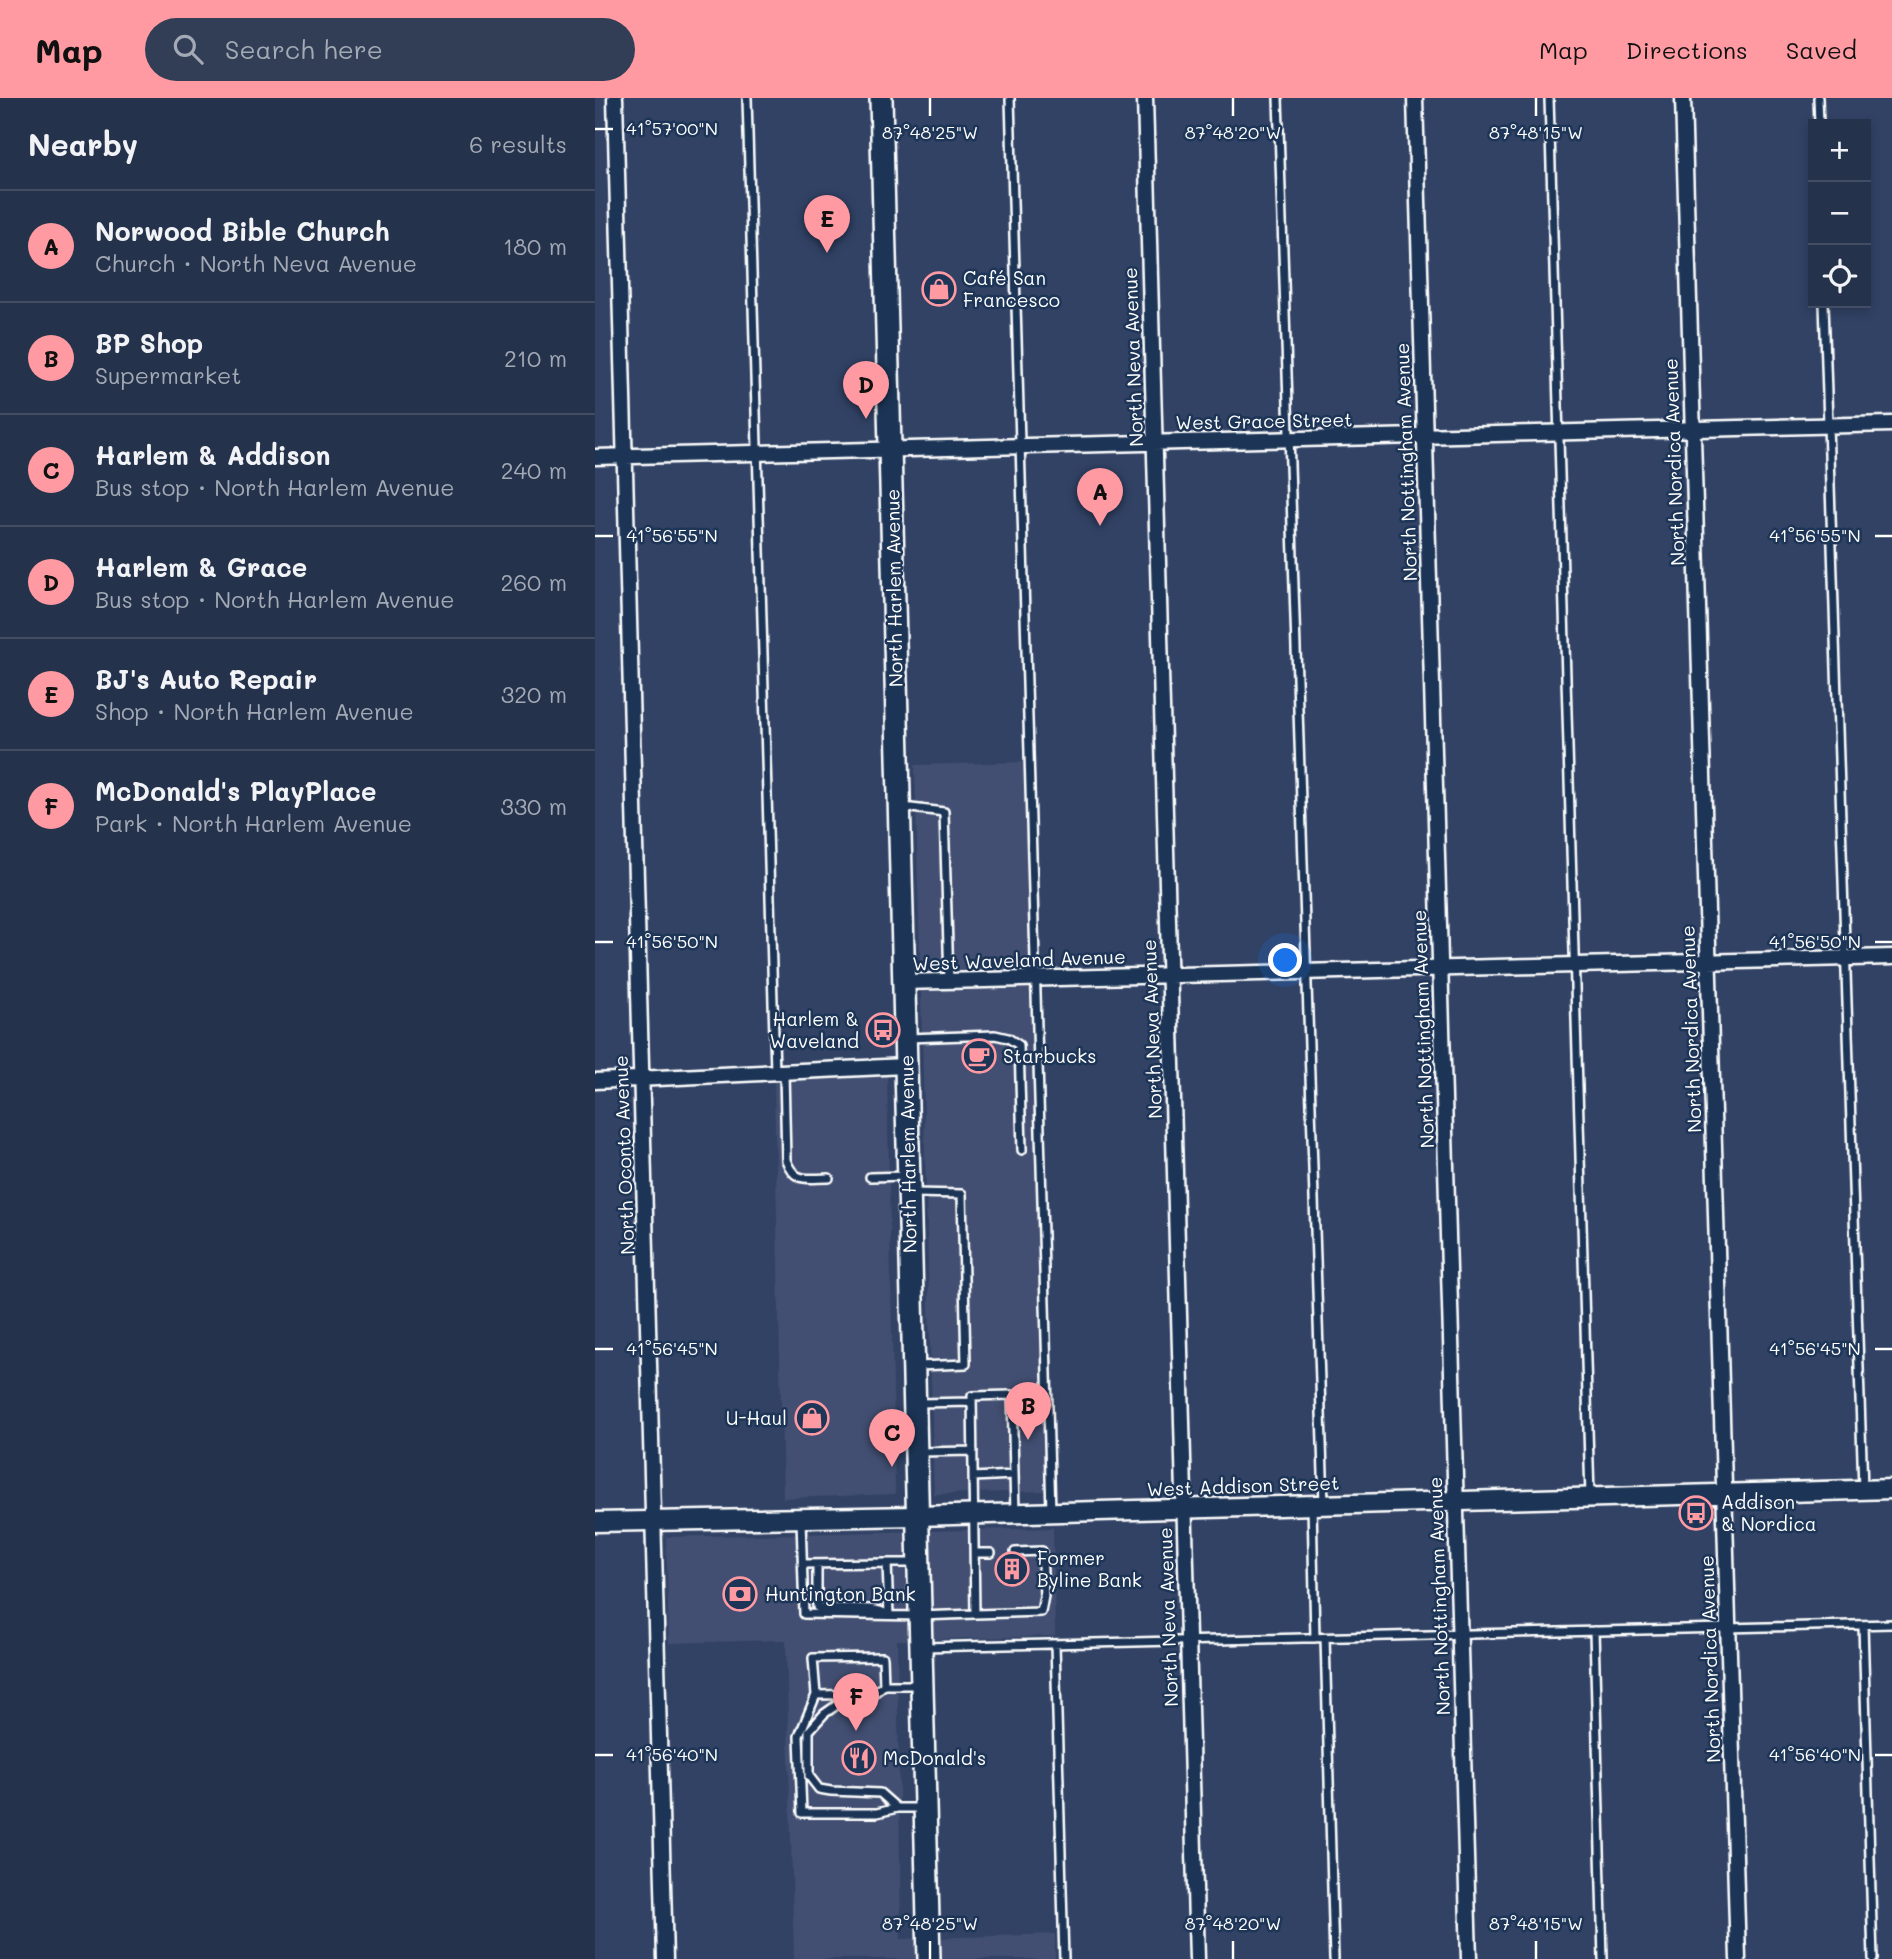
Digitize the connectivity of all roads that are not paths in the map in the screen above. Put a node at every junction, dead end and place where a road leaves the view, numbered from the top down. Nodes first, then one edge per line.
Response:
1 (615, 98) edge
2 (747, 98) edge
3 (881, 98) edge
4 (1010, 98) edge
5 (1145, 98) edge
6 (1278, 98) edge
7 (1415, 98) edge
8 (1549, 98) edge
9 (1683, 98) edge
10 (1818, 98) edge
11 (1819, 119) edge
12 (1824, 308) edge
13 (1892, 424) edge
14 (1828, 426) junction
15 (1693, 429) junction
16 (1558, 433) junction
17 (1425, 436) junction
18 (1289, 439) junction
19 (1154, 443) junction
20 (1020, 446) junction
21 (890, 449) junction
22 (757, 453) junction
23 (623, 456) junction
24 (595, 457) edge
25 (899, 807) junction
26 (1892, 957) edge
27 (1846, 958) junction
28 (1709, 961) junction
29 (1574, 965) junction
30 (1440, 968) junction
31 (1307, 972) junction
32 (1170, 975) junction
33 (1036, 978) junction
34 (949, 981) junction
35 (903, 982) junction
36 (905, 1038) junction
37 (905, 1066) junction
38 (779, 1072) junction
39 (641, 1079) junction
40 (595, 1081) edge
41 (1022, 1150) dead end
42 (870, 1177) dead end
43 (829, 1178) dead end
44 (908, 1185) junction
45 (913, 1367) junction
46 (972, 1402) junction
47 (914, 1403) junction
48 (973, 1451) junction
49 (915, 1452) junction
50 (1014, 1475) junction
51 (973, 1477) junction
52 (1892, 1489) edge
53 (1863, 1490) junction
54 (1724, 1493) junction
55 (1590, 1497) junction
56 (1456, 1501) junction
57 (1318, 1504) junction
58 (1185, 1508) junction
59 (1051, 1512) junction
60 (1015, 1513) junction
61 (974, 1514) junction
62 (917, 1516) junction
63 (801, 1518) junction
64 (595, 1522) edge
65 (655, 1522) junction
66 (1015, 1552) dead end
67 (975, 1553) junction
68 (991, 1553) dead end
69 (887, 1563) junction
70 (918, 1563) junction
71 (802, 1564) junction
72 (817, 1564) junction
73 (975, 1614) junction
74 (888, 1615) junction
75 (919, 1616) junction
76 (1892, 1624) edge
77 (1863, 1625) junction
78 (1728, 1628) junction
79 (1594, 1631) junction
80 (1460, 1634) junction
81 (1315, 1638) junction
82 (1325, 1638) junction
83 (1188, 1641) junction
84 (1055, 1644) junction
85 (920, 1647) junction
86 (884, 1685) junction
87 (921, 1685) junction
88 (816, 1695) junction
89 (852, 1695) junction
90 (897, 1808) junction
91 (925, 1808) junction
92 (665, 1959) edge
93 (929, 1959) edge
94 (1063, 1959) edge
95 (1198, 1959) edge
96 (1333, 1959) edge
97 (1469, 1959) edge
98 (1603, 1959) edge
99 (1738, 1959) edge
100 (1873, 1959) edge

1 - 23 street, North Oconto Avenue
2 - 22 lane
3 - 21 main road, North Harlem Avenue
4 - 20 lane
5 - 19 street, North Neva Avenue
6 - 18 lane
7 - 17 street, North Nottingham Avenue
8 - 16 lane
9 - 15 street, North Nordica Avenue
10 - 11 lane
12 - 14 lane
13 - 14 street, West Grace Street
14 - 15 street, West Grace Street
14 - 27 lane
15 - 16 street, West Grace Street
15 - 28 street, North Nordica Avenue
16 - 17 street, West Grace Street
16 - 29 lane
17 - 18 street, West Grace Street
17 - 30 street, North Nottingham Avenue
18 - 19 street, West Grace Street
18 - 31 lane
19 - 20 street, West Grace Street
19 - 32 street, North Neva Avenue
20 - 21 street, West Grace Street
20 - 33 lane
21 - 22 street, West Grace Street
21 - 25 main road, North Harlem Avenue
22 - 23 street, West Grace Street
22 - 38 lane
23 - 24 street, West Grace Street
23 - 39 street, North Oconto Avenue
25 - 34 lane
25 - 35 main road, North Harlem Avenue
26 - 27 street, West Waveland Avenue
27 - 28 street, West Waveland Avenue
27 - 53 lane
28 - 29 street, West Waveland Avenue
28 - 54 street, North Nordica Avenue
29 - 30 street, West Waveland Avenue
29 - 55 lane
30 - 31 street, West Waveland Avenue
30 - 56 street, North Nottingham Avenue
31 - 32 street, West Waveland Avenue
31 - 57 lane
32 - 33 street, West Waveland Avenue
32 - 58 street, North Neva Avenue
33 - 34 street, West Waveland Avenue
33 - 59 lane
34 - 35 street, West Waveland Avenue
35 - 36 main road, North Harlem Avenue
36 - 37 main road, North Harlem Avenue
36 - 41 lane
37 - 38 street
37 - 44 main road, North Harlem Avenue
38 - 39 street
38 - 43 lane
39 - 40 street
39 - 65 street, North Oconto Avenue
42 - 44 lane
44 - 45 main road, North Harlem Avenue
44 - 45 lane
45 - 47 main road, North Harlem Avenue
46 - 47 lane
46 - 48 lane
46 - 50 lane
47 - 49 main road, North Harlem Avenue
48 - 49 lane
48 - 51 lane
49 - 62 main road, North Harlem Avenue
50 - 51 lane
50 - 60 lane
51 - 61 lane
52 - 53 street, West Addison Street
53 - 54 street, West Addison Street
54 - 55 street, West Addison Street
54 - 78 street, North Nordica Avenue
55 - 56 street, West Addison Street
56 - 57 street, West Addison Street
56 - 80 street, North Nottingham Avenue
57 - 58 street, West Addison Street
57 - 81 lane
58 - 59 street, West Addison Street
58 - 83 street, North Neva Avenue
59 - 60 street, West Addison Street
60 - 61 street, West Addison Street
61 - 62 street, West Addison Street
61 - 67 lane
62 - 63 street, West Addison Street
62 - 70 main road, North Harlem Avenue
63 - 65 street, West Addison Street
63 - 71 lane
64 - 65 street, West Addison Street
65 - 92 street, North Oconto Avenue
66 - 73 lane
67 - 68 lane
67 - 73 lane
69 - 70 lane
69 - 72 lane
69 - 74 lane
70 - 75 main road, North Harlem Avenue
71 - 72 lane
71 - 74 lane
72 - 74 lane
73 - 75 lane
74 - 75 lane
75 - 85 main road, North Harlem Avenue
76 - 77 lane
77 - 78 lane
77 - 100 lane
78 - 79 lane
78 - 99 street, North Nordica Avenue
79 - 80 lane
79 - 98 lane
80 - 82 lane
80 - 97 street, North Nottingham Avenue
81 - 82 lane
81 - 83 lane
82 - 96 lane
83 - 84 lane
83 - 95 street, North Neva Avenue
84 - 85 lane
84 - 94 lane
85 - 87 main road, North Harlem Avenue
86 - 87 lane
86 - 88 lane
86 - 89 lane
87 - 91 main road, North Harlem Avenue
88 - 89 lane
88 - 90 lane
89 - 90 lane
90 - 91 lane
91 - 93 main road, North Harlem Avenue

